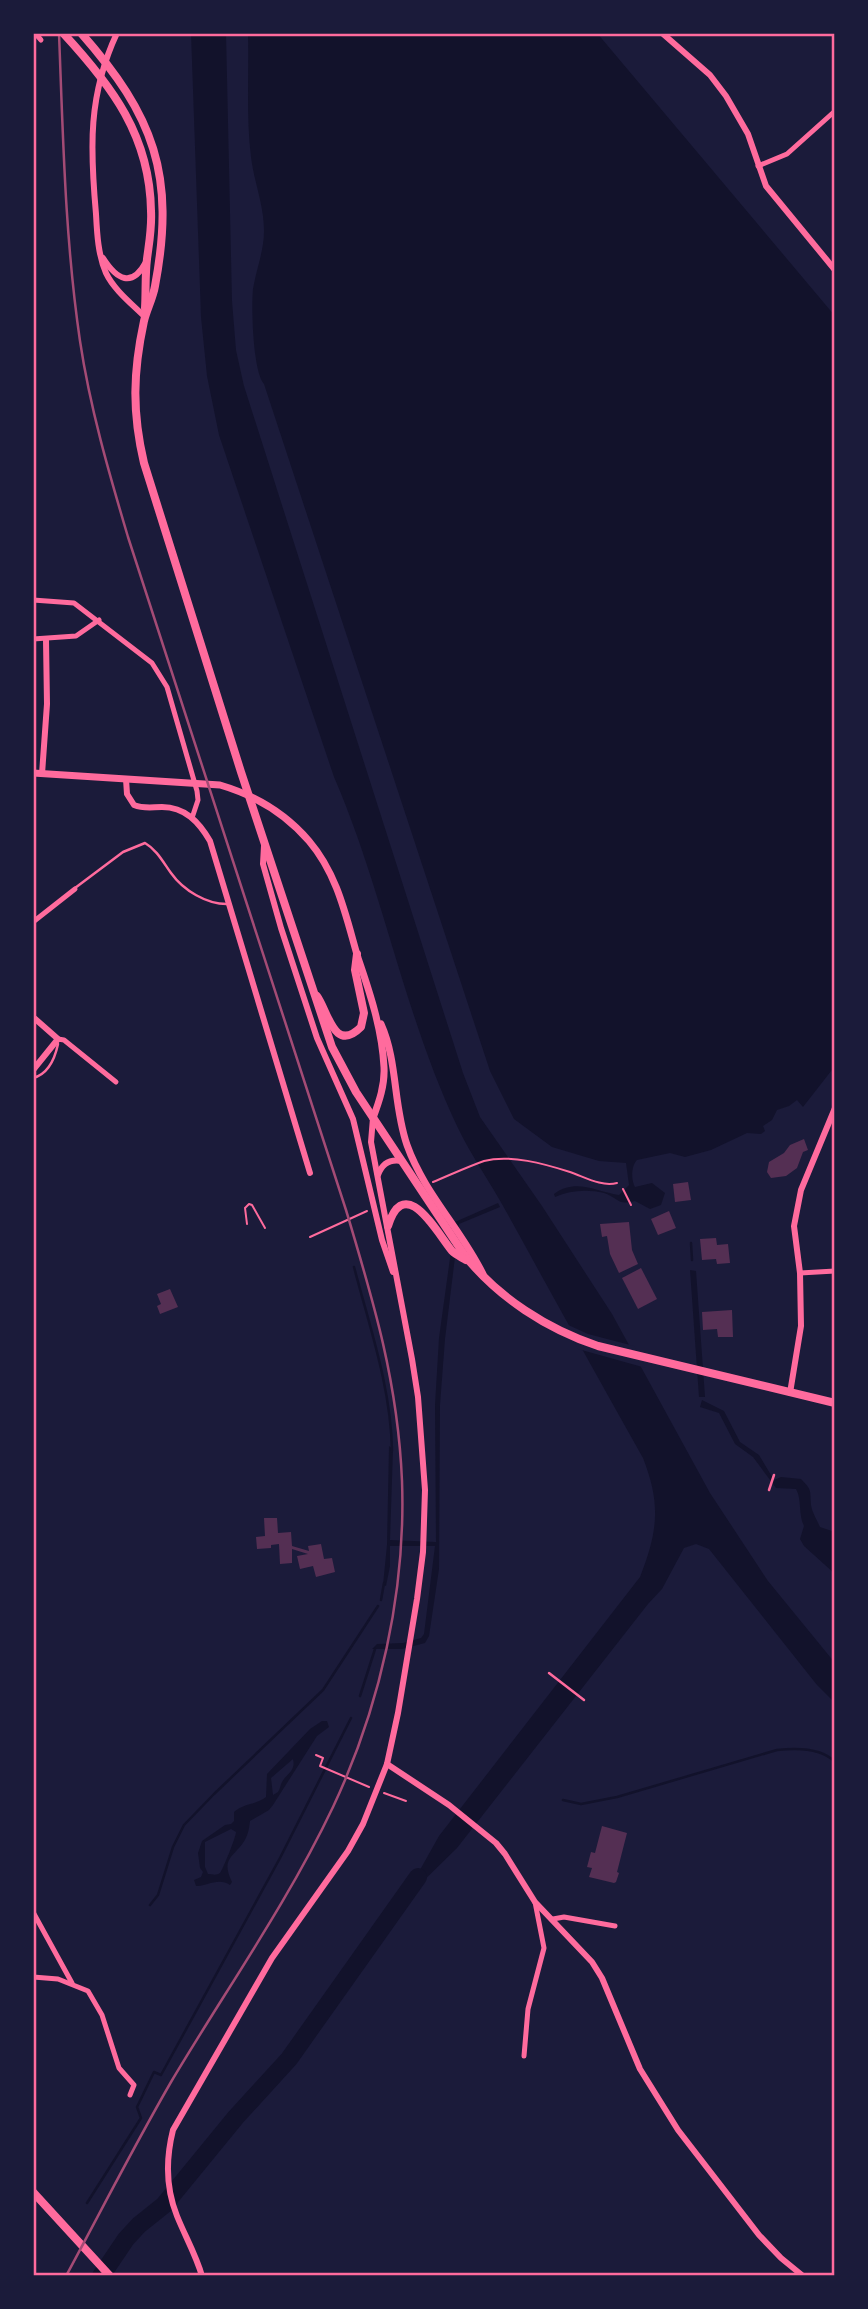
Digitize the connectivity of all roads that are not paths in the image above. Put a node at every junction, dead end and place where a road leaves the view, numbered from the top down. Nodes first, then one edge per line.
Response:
1 (35, 33) edge
2 (62, 33) edge
3 (81, 33) edge
4 (117, 33) edge
5 (662, 33) edge
6 (41, 40) dead end
7 (835, 111) edge
8 (758, 166) junction
9 (100, 250) junction
10 (147, 260) junction
11 (835, 270) edge
12 (145, 317) junction
13 (33, 600) edge
14 (99, 620) junction
15 (33, 639) edge
16 (46, 640) junction
17 (37, 773) edge
18 (126, 779) junction
19 (192, 818) junction
20 (264, 842) junction
21 (75, 889) joint
22 (229, 904) junction
23 (33, 922) edge
24 (357, 954) junction
25 (313, 991) junction
26 (375, 1010) junction
27 (33, 1017) edge
28 (58, 1039) junction
29 (33, 1070) edge
30 (33, 1078) edge
31 (116, 1082) dead end
32 (835, 1108) edge
33 (373, 1118) junction
34 (401, 1161) junction
35 (310, 1173) dead end
36 (378, 1180) junction
37 (388, 1226) junction
38 (472, 1264) junction
39 (835, 1270) edge
40 (800, 1273) junction
41 (485, 1277) junction
42 (400, 1291) junction
43 (790, 1393) junction
44 (835, 1403) edge
45 (774, 1475) dead end
46 (769, 1490) dead end
47 (549, 1673) dead end
48 (584, 1700) dead end
49 (387, 1764) junction
50 (535, 1902) junction
51 (33, 1912) edge
52 (553, 1919) junction
53 (615, 1926) dead end
54 (33, 1977) edge
55 (72, 1983) junction
56 (524, 2056) dead end
57 (130, 2095) dead end
58 (33, 2192) edge
59 (109, 2275) edge
60 (202, 2276) edge
61 (803, 2276) edge

1 - 6 street
2 - 10 main road
3 - 12 main road
4 - 9 street
5 - 8 street
7 - 8 street
8 - 11 street
9 - 10 street
9 - 12 street
10 - 12 main road
12 - 20 main road
13 - 14 street
14 - 16 street
14 - 19 street
15 - 16 street
16 - 17 street
17 - 18 main road
18 - 19 street
18 - 24 main road
19 - 22 street
20 - 25 main road
20 - 42 street
21 - 22 lane
21 - 23 street
22 - 35 street
24 - 25 main road
24 - 26 main road
25 - 33 main road
26 - 33 main road
26 - 41 main road
27 - 28 street
28 - 29 street
28 - 30 lane
28 - 31 street
32 - 40 street
33 - 34 main road
33 - 36 street
34 - 36 street
34 - 38 main road
36 - 37 street
37 - 38 main road
37 - 42 street
38 - 41 main road
39 - 40 street
40 - 43 street
41 - 43 main road
42 - 49 street
43 - 44 main road
45 - 46 lane
47 - 48 lane
49 - 50 street
49 - 60 street
50 - 52 street
50 - 56 street
51 - 55 street
52 - 53 street
52 - 61 street
54 - 55 street
55 - 57 street
58 - 59 main road

